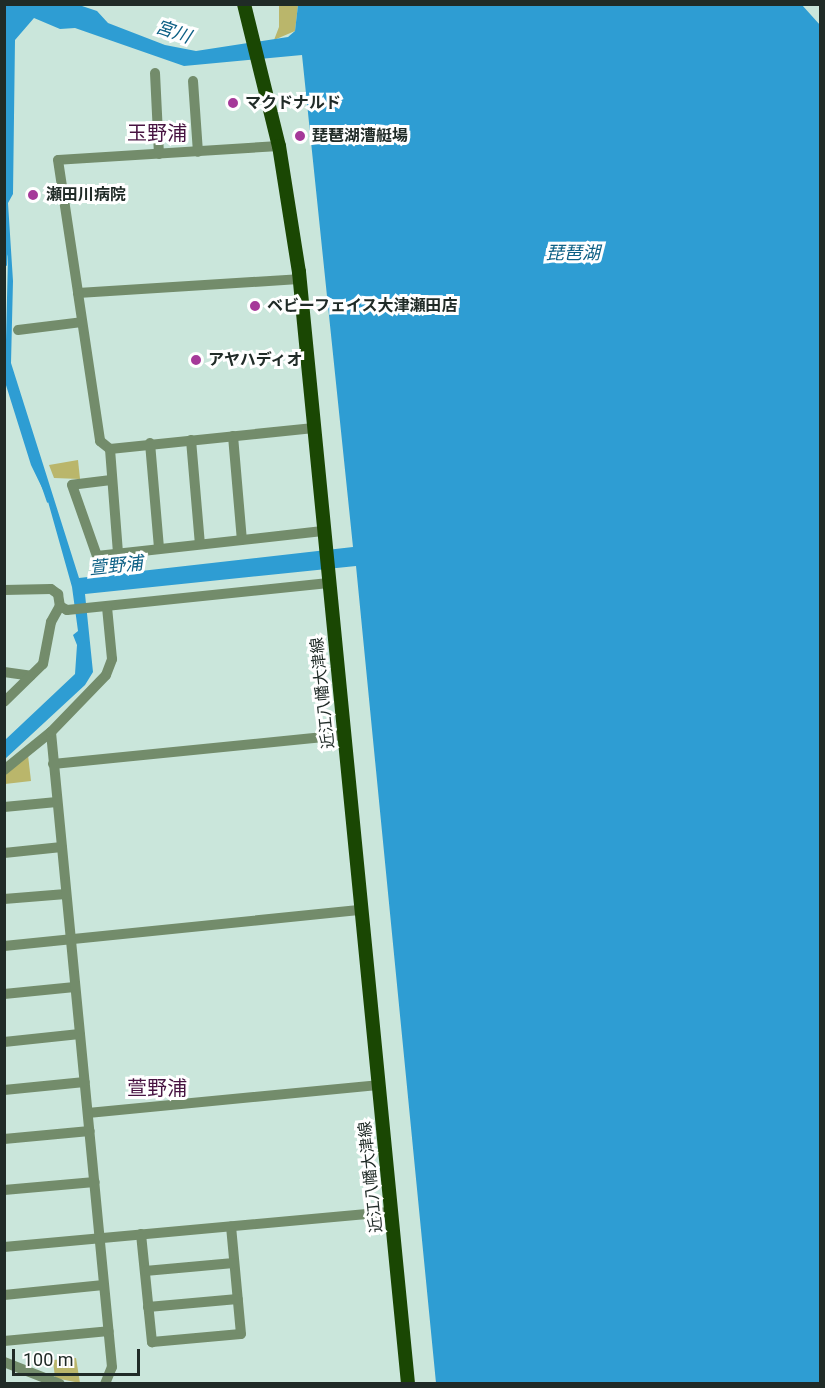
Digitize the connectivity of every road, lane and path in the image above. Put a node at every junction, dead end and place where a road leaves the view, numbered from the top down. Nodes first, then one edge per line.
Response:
1 (244, 4) edge
2 (155, 73) dead end
3 (192, 81) dead end
4 (279, 146) junction
5 (198, 152) junction
6 (159, 154) junction
7 (299, 279) junction
8 (78, 293) junction
9 (82, 322) junction
10 (18, 330) dead end
11 (314, 428) junction
12 (233, 436) junction
13 (191, 440) junction
14 (150, 443) junction
15 (110, 449) junction
16 (111, 480) junction
17 (323, 531) junction
18 (242, 540) junction
19 (200, 544) junction
20 (159, 549) junction
21 (118, 553) junction
22 (328, 579) junction
23 (4, 590) edge
24 (60, 606) junction
25 (107, 607) junction
26 (4, 672) edge
27 (31, 676) junction
28 (4, 702) edge
29 (51, 732) junction
30 (344, 735) junction
31 (53, 764) junction
32 (4, 770) edge
33 (57, 802) junction
34 (4, 807) edge
35 (62, 848) junction
36 (4, 853) edge
37 (66, 894) junction
38 (4, 899) edge
39 (361, 910) junction
40 (71, 939) junction
41 (4, 946) edge
42 (75, 987) junction
43 (4, 994) edge
44 (80, 1034) junction
45 (4, 1042) edge
46 (85, 1082) junction
47 (378, 1085) junction
48 (4, 1090) edge
49 (88, 1113) junction
50 (90, 1131) junction
51 (4, 1139) edge
52 (95, 1182) junction
53 (4, 1190) edge
54 (391, 1212) junction
55 (231, 1226) junction
56 (141, 1234) junction
57 (100, 1238) junction
58 (4, 1247) edge
59 (234, 1263) junction
60 (145, 1271) junction
61 (104, 1285) junction
62 (4, 1295) edge
63 (238, 1299) junction
64 (148, 1307) junction
65 (109, 1331) junction
66 (4, 1341) edge
67 (4, 1362) edge
68 (60, 1383) edge
69 (105, 1383) edge
70 (408, 1383) edge

1 - 4 main road, 近江八幡大津線
2 - 6 street
3 - 5 street
4 - 5 street
4 - 7 main road, 近江八幡大津線
5 - 6 street
6 - 8 street
7 - 8 street
7 - 11 main road, 近江八幡大津線
8 - 9 street
9 - 10 street
9 - 15 street
11 - 12 street
11 - 17 main road, 近江八幡大津線
12 - 13 street
12 - 18 street
13 - 14 street
13 - 19 street
14 - 15 street
14 - 20 street
15 - 16 street
16 - 21 street
16 - 21 street
17 - 18 street
17 - 22 main road, 近江八幡大津線
18 - 19 street
19 - 20 street
20 - 21 street
22 - 25 street
22 - 30 main road, 近江八幡大津線
23 - 24 street
24 - 25 street
24 - 27 street
25 - 29 street
26 - 27 street
27 - 28 street
29 - 31 street
29 - 32 street
30 - 31 street
30 - 39 main road, 近江八幡大津線
31 - 33 street
33 - 34 street
33 - 35 street
35 - 36 street
35 - 37 street
37 - 38 street
37 - 40 street
39 - 40 street
39 - 47 main road, 近江八幡大津線
40 - 41 street
40 - 42 street
42 - 43 street
42 - 44 street
44 - 45 street
44 - 46 street
46 - 48 street
46 - 49 street
47 - 49 street
47 - 54 main road, 近江八幡大津線
49 - 50 street
50 - 51 street
50 - 52 street
52 - 53 street
52 - 57 street
54 - 55 street
54 - 70 main road, 近江八幡大津線
55 - 56 street
55 - 59 street
56 - 57 street
56 - 60 street
57 - 58 street
57 - 61 street
59 - 60 street
59 - 63 street
60 - 64 street
61 - 62 street
61 - 65 street
63 - 64 street
63 - 64 street
65 - 66 street
65 - 69 street
67 - 68 street

